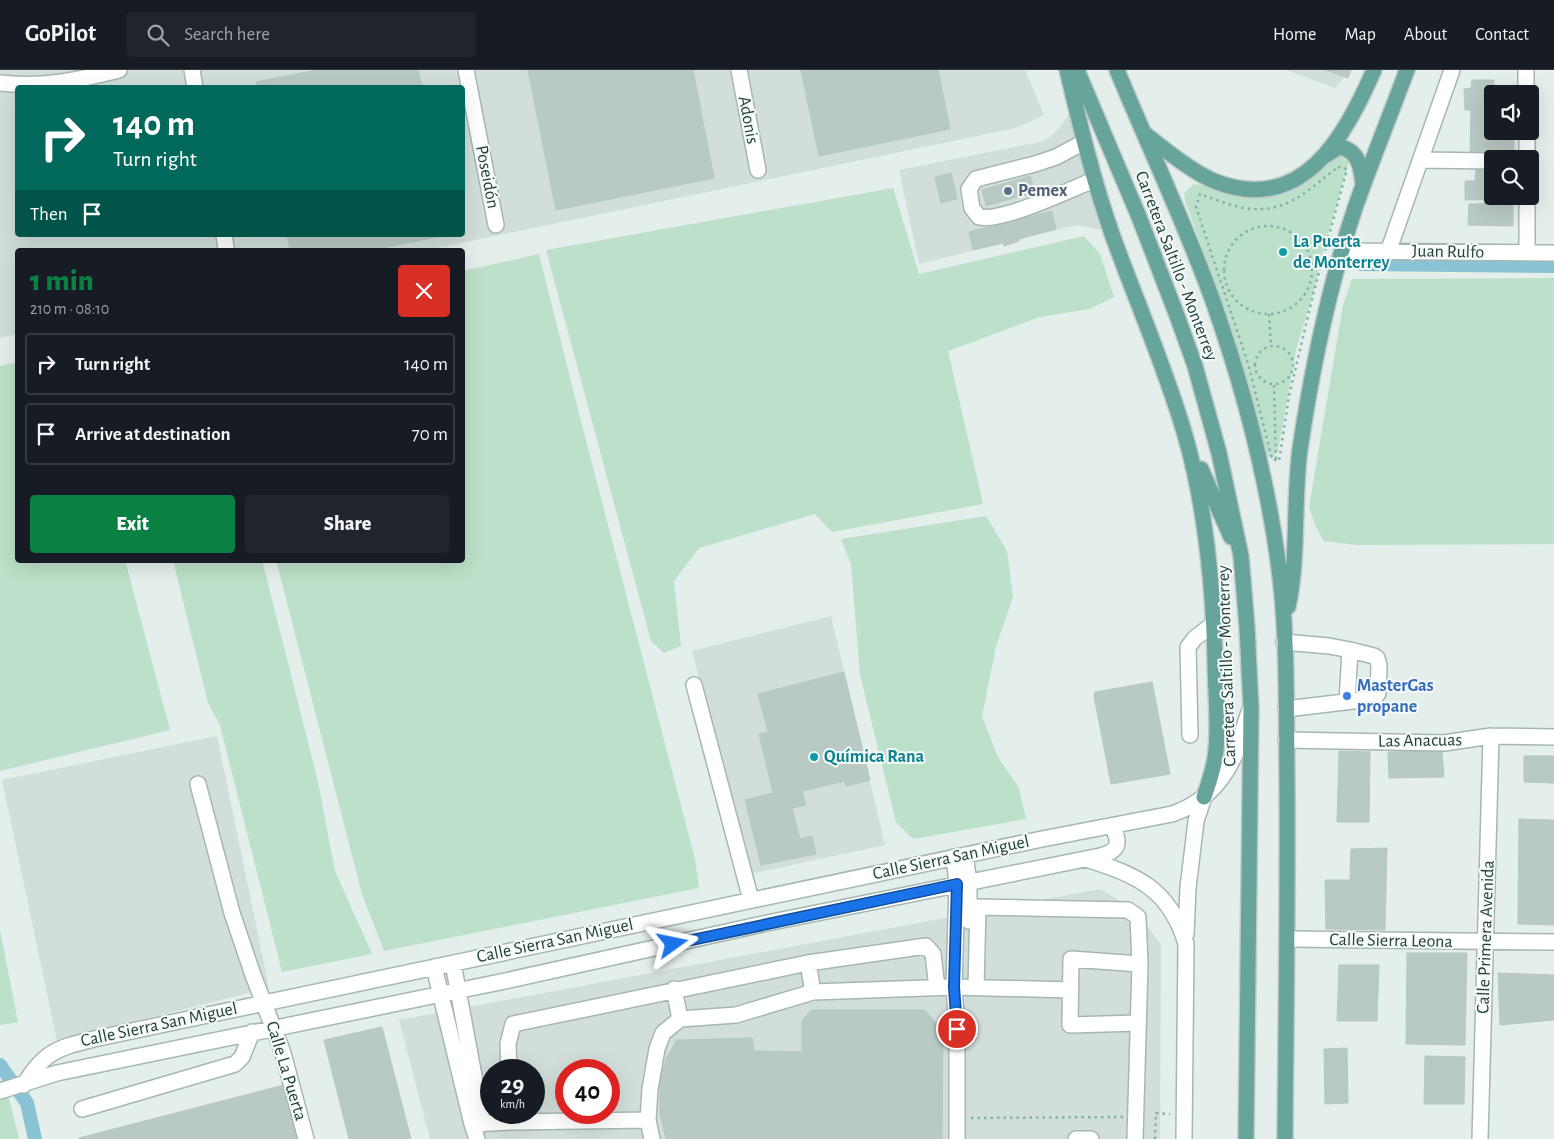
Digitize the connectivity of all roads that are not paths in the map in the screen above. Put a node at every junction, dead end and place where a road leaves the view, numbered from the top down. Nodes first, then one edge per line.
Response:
1 (119, 70) edge
2 (192, 70) edge
3 (466, 70) edge
4 (739, 70) edge
5 (1067, 70) edge
6 (1077, 70) edge
7 (1106, 70) edge
8 (1117, 70) edge
9 (1374, 70) edge
10 (1407, 70) edge
11 (1452, 70) edge
12 (1526, 70) edge
13 (0, 84) edge
14 (46, 85) edge
15 (195, 85) edge
16 (1526, 85) edge
17 (15, 86) edge
18 (1132, 106) junction
19 (1142, 132) junction
20 (1084, 142) junction
21 (1324, 156) junction
22 (1421, 160) junction
23 (1484, 160) edge
24 (758, 170) dead end
25 (1094, 180) junction
26 (1363, 186) junction
27 (1527, 205) edge
28 (496, 225) dead end
29 (1343, 251) junction
30 (1388, 252) junction
31 (1527, 253) junction
32 (1554, 253) edge
33 (1171, 389) junction
34 (1241, 556) junction
35 (1213, 624) junction
36 (1284, 636) junction
37 (1350, 650) junction
38 (694, 685) dead end
39 (1347, 702) junction
40 (1251, 708) junction
41 (1286, 709) junction
42 (1190, 735) dead end
43 (1491, 736) junction
44 (1554, 737) edge
45 (1286, 740) junction
46 (198, 784) dead end
47 (1204, 797) junction
48 (1112, 826) junction
49 (960, 856) junction
50 (1085, 858) junction
51 (963, 883) junction
52 (751, 900) junction
53 (1288, 939) junction
54 (1486, 942) junction
55 (1554, 942) edge
56 (1186, 944) junction
57 (453, 963) junction
58 (808, 963) junction
59 (1140, 964) junction
60 (434, 967) junction
61 (965, 987) junction
62 (937, 988) junction
63 (674, 989) junction
64 (457, 990) junction
65 (1071, 990) junction
66 (813, 992) junction
67 (440, 994) junction
68 (264, 1003) junction
69 (680, 1019) junction
70 (1138, 1024) junction
71 (273, 1028) junction
72 (252, 1032) junction
73 (509, 1059) edge
74 (13, 1088) edge
75 (82, 1109) dead end
76 (545, 1118) edge
77 (648, 1120) junction
78 (480, 1123) edge
79 (477, 1124) junction
80 (306, 1139) edge
81 (477, 1139) edge
82 (652, 1139) edge
83 (957, 1139) edge
84 (1076, 1139) edge
85 (1091, 1139) edge
86 (1135, 1139) edge
87 (1184, 1139) edge
88 (1246, 1139) edge
89 (1285, 1139) edge
90 (1480, 1139) edge

1 - 14 street
2 - 15 street
3 - 28 street, Poseidón
4 - 24 street, Adonis
5 - 20 main road
6 - 34 main road, Carretera Saltillo - Monterrey
7 - 18 main road
8 - 18 main road, Carretera Saltillo - Monterrey
9 - 21 main road
10 - 26 main road
11 - 22 street
12 - 16 street
13 - 17 street
18 - 19 main road, Carretera Saltillo - Monterrey
19 - 21 main road
19 - 36 main road, Carretera Saltillo - Monterrey
20 - 25 main road
20 - 25 street
21 - 26 main road
22 - 23 street
22 - 30 street
25 - 33 main road
26 - 29 main road
27 - 31 street
29 - 30 street, Juan Rulfo
29 - 36 main road
30 - 31 street, Juan Rulfo
31 - 32 street, Juan Rulfo
33 - 34 main road
33 - 35 main road
34 - 40 main road, Carretera Saltillo - Monterrey
35 - 42 street
35 - 47 main road
36 - 37 street
36 - 41 main road, Carretera Saltillo - Monterrey
37 - 39 street
37 - 39 street
38 - 52 street
39 - 41 street
40 - 47 street, Calle Sierra San Miguel
40 - 88 main road, Carretera Saltillo - Monterrey
41 - 45 main road, Carretera Saltillo - Monterrey
43 - 44 street, Las Anacuas
43 - 45 street, Las Anacuas
43 - 54 street, Calle Primera Avenida
45 - 53 main road, Carretera Saltillo - Monterrey
46 - 68 street, Calle La Puerta
47 - 48 street, Calle Sierra San Miguel
47 - 56 street
48 - 49 street, Calle Sierra San Miguel
48 - 50 street, Calle Sierra San Miguel
49 - 51 street
49 - 52 street, Calle Sierra San Miguel
50 - 51 street, Calle Sierra San Miguel
50 - 56 street
51 - 61 street
51 - 64 street, Calle Sierra San Miguel
52 - 57 street, Calle Sierra San Miguel
53 - 54 street, Calle Sierra Leona
53 - 89 main road, Carretera Saltillo - Monterrey
54 - 55 street, Calle Sierra Leona
54 - 90 street, Calle Primera Avenida
56 - 87 street
57 - 60 street, Calle Sierra San Miguel
57 - 64 street
58 - 62 street
58 - 63 street
58 - 66 street
59 - 61 street
59 - 65 street
59 - 70 street
60 - 67 street
60 - 68 street, Calle Sierra San Miguel
61 - 62 street
61 - 65 street
61 - 83 street
62 - 66 street
63 - 69 street
63 - 73 street
64 - 67 street, Calle Sierra San Miguel
64 - 79 street
65 - 70 street
66 - 69 street
67 - 71 street, Calle Sierra San Miguel
67 - 79 street
68 - 71 street, Calle La Puerta
68 - 74 street, Calle Sierra San Miguel
69 - 77 street
70 - 86 street
71 - 72 street, Calle Sierra San Miguel
71 - 80 street, Calle La Puerta
72 - 74 street, Calle Sierra San Miguel
72 - 75 street
76 - 77 street
77 - 82 street
78 - 79 street
79 - 81 street
84 - 85 street

